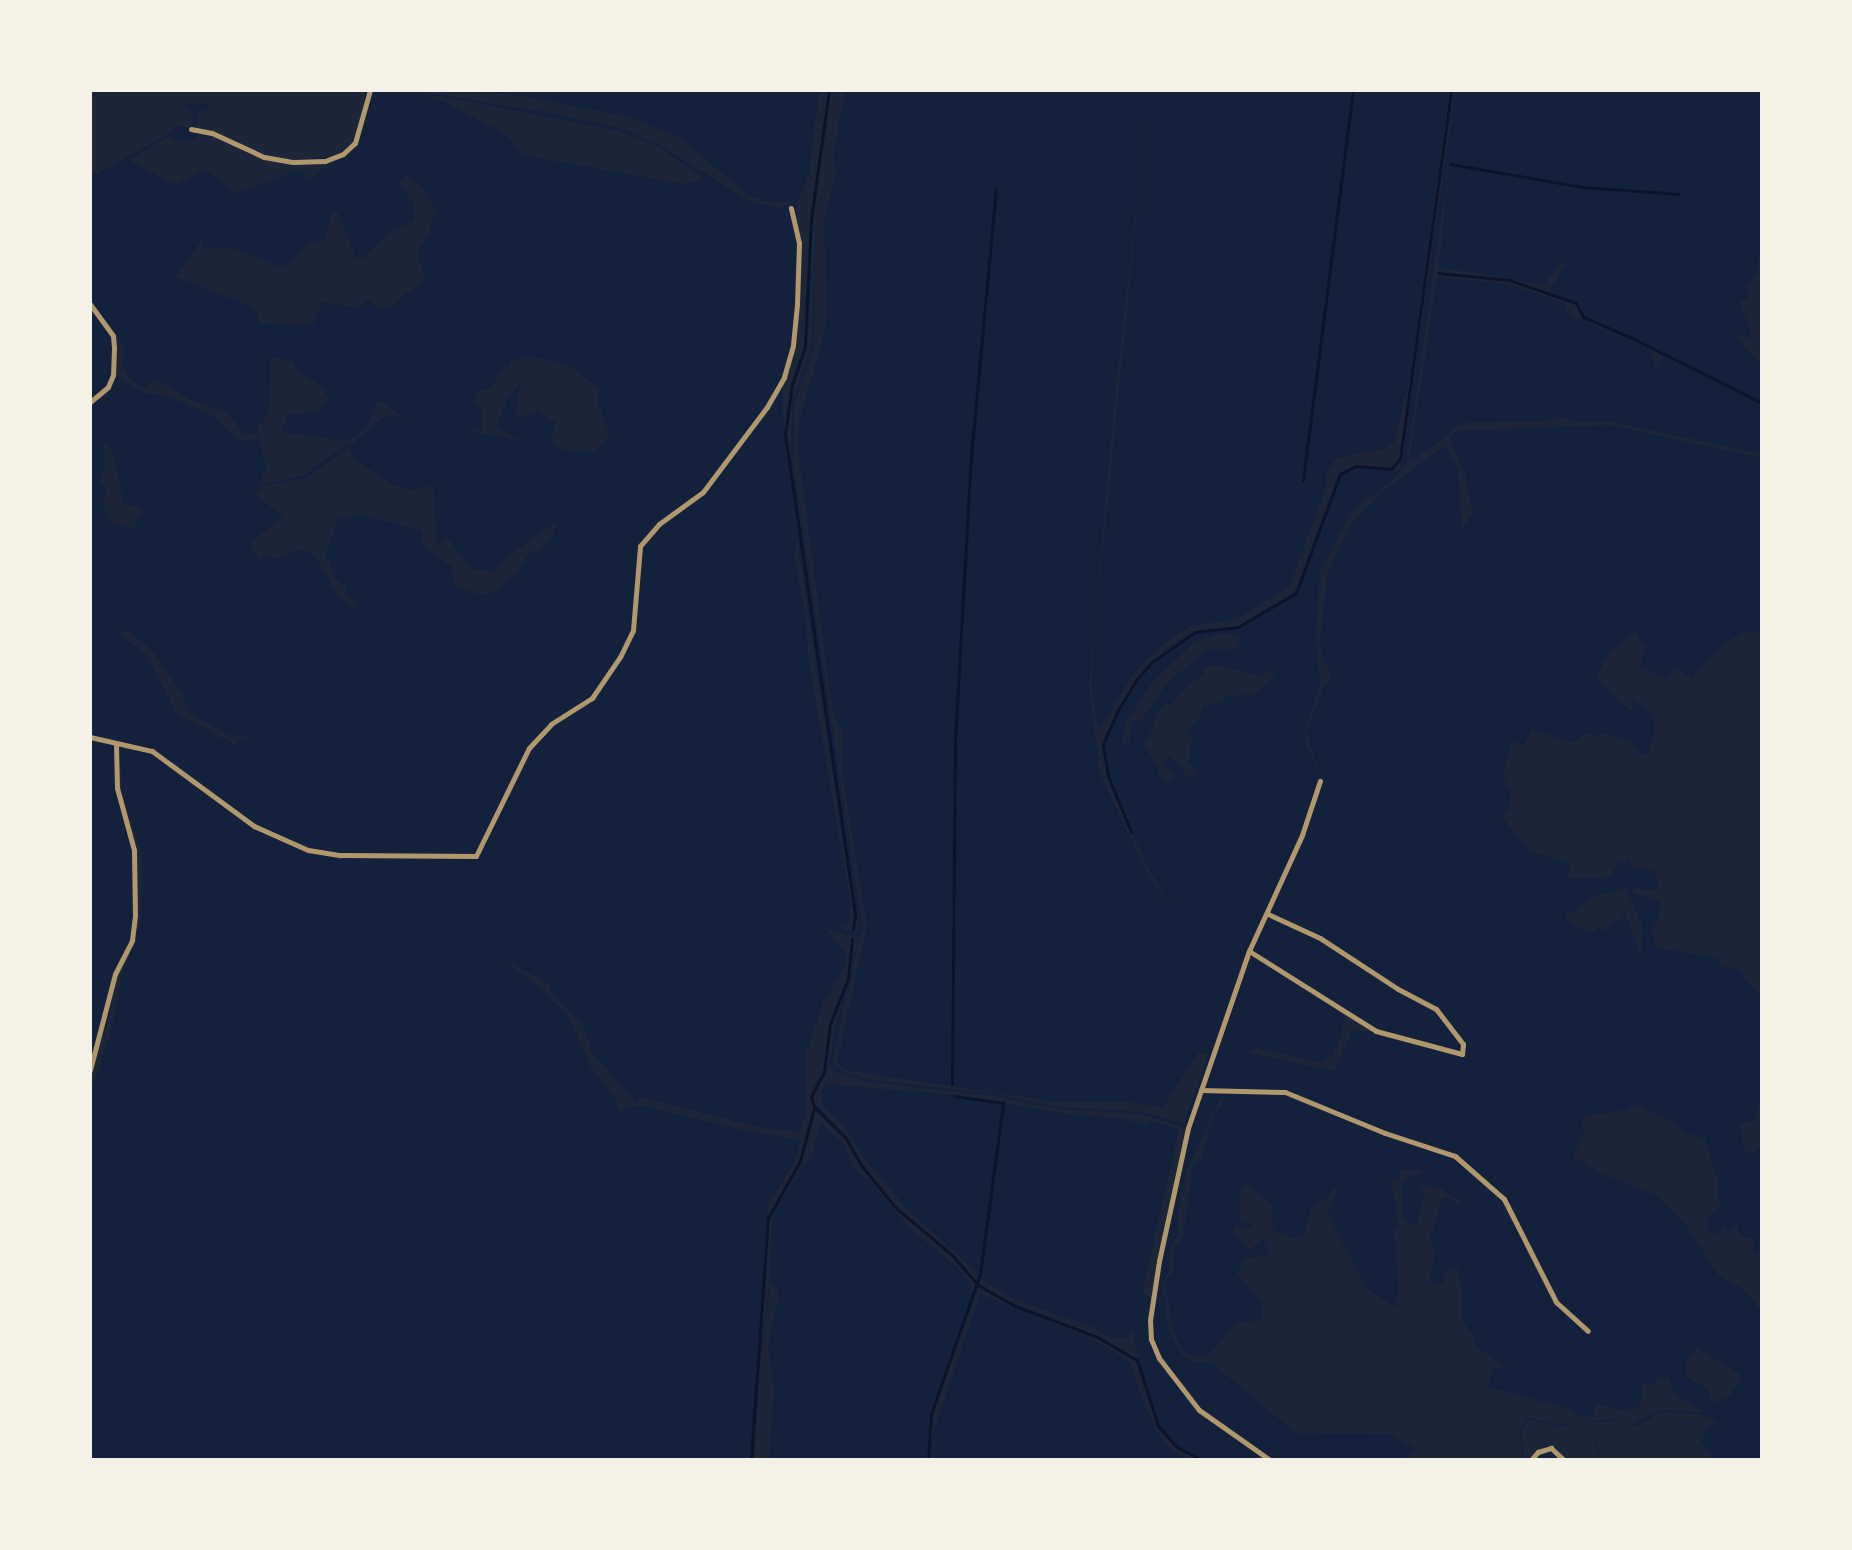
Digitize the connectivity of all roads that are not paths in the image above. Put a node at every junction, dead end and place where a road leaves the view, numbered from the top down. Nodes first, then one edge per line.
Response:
1 (370, 90) edge
2 (191, 129) dead end
3 (791, 208) dead end
4 (90, 304) edge
5 (90, 402) edge
6 (90, 737) edge
7 (116, 743) junction
8 (1320, 781) dead end
9 (1268, 914) junction
10 (1249, 951) junction
11 (90, 1070) edge
12 (1201, 1090) junction
13 (1588, 1331) dead end
14 (1270, 1460) edge
15 (1531, 1460) edge
16 (1564, 1460) edge

1 - 2 street
3 - 7 street
4 - 5 street
6 - 7 street
7 - 11 street
8 - 9 street
9 - 10 street
9 - 10 street
10 - 12 street
12 - 13 street
12 - 14 street
15 - 16 street

